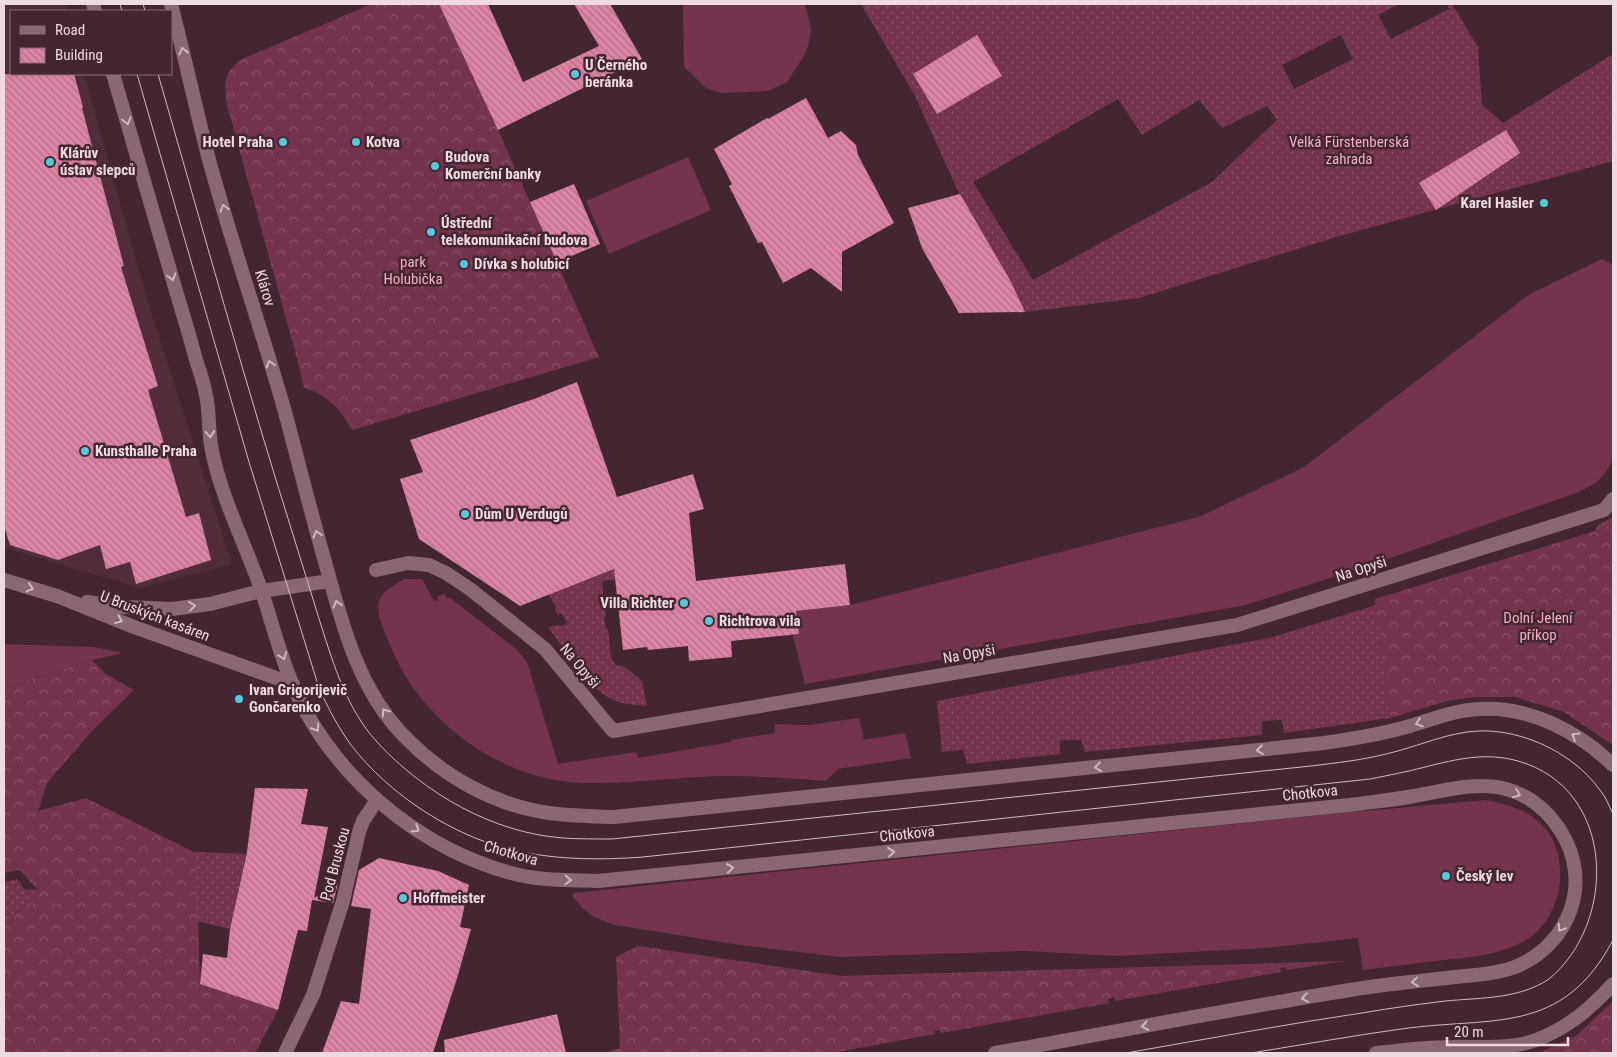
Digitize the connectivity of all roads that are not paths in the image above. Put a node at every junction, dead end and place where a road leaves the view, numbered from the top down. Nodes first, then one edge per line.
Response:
1 (171, 4) edge
2 (113, 75) edge
3 (1613, 499) edge
4 (376, 570) dead end
5 (4, 580) edge
6 (330, 581) junction
7 (261, 591) junction
8 (57, 596) junction
9 (293, 684) junction
10 (1613, 765) edge
11 (377, 800) junction
12 (1613, 984) edge
13 (285, 1053) edge
14 (995, 1053) edge
15 (1376, 1053) edge

6 -> 1 main road, Klárov
2 -> 7 main road
3 - 4 main road, Na Opyši
5 -> 8 main road, U Bruských kasáren
6 - 7 main road
10 -> 6 main road
8 -> 7 main road
7 -> 9 main road
8 -> 9 main road, U Bruských kasáren
9 -> 11 main road
11 - 13 main road, Pod Bruskou
11 -> 14 main road, Chotkova
12 - 15 main road

